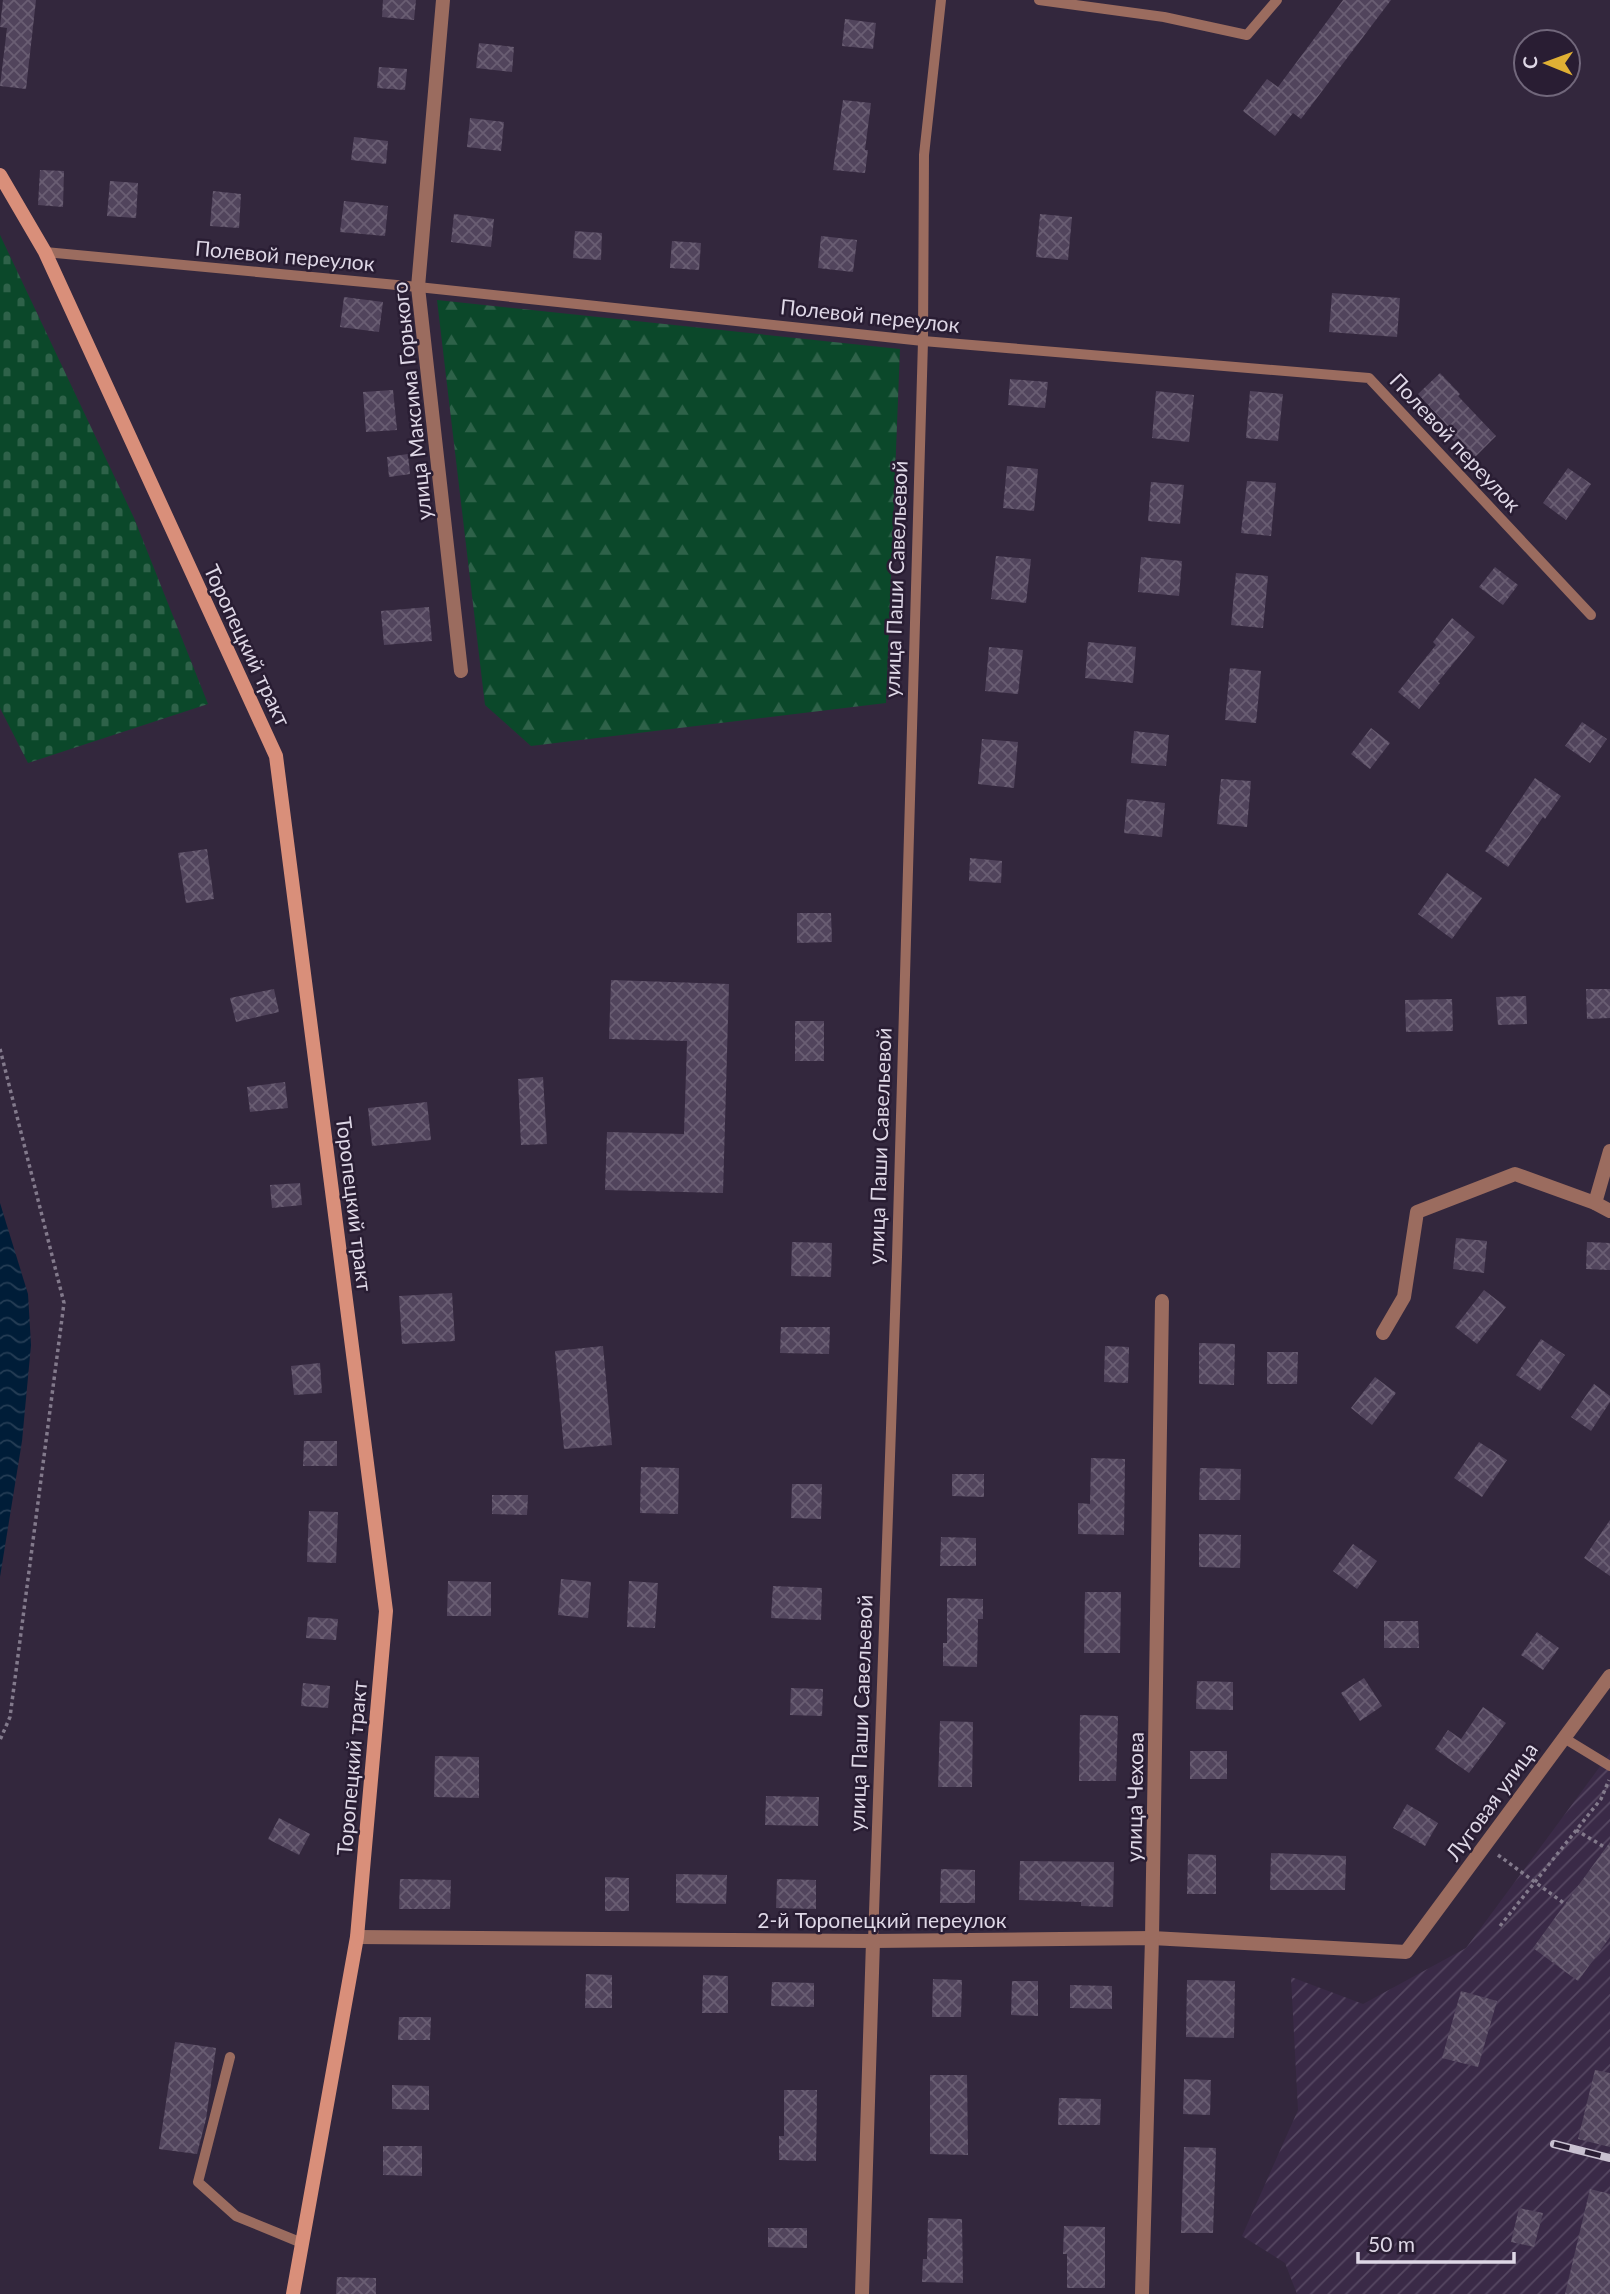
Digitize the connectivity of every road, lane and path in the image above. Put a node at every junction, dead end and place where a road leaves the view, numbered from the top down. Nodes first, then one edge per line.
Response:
1 (443, 0) edge
2 (941, 0) edge
3 (1039, 0) edge
4 (1277, 0) edge
5 (0, 175) edge
6 (45, 252) junction
7 (418, 287) junction
8 (923, 341) junction
9 (1591, 614) dead end
10 (461, 671) dead end
11 (0, 1049) edge
12 (1610, 1152) edge
13 (1595, 1203) junction
14 (1610, 1210) edge
15 (1162, 1301) dead end
16 (1383, 1333) dead end
17 (1610, 1676) edge
18 (1564, 1738) junction
19 (0, 1740) edge
20 (1610, 1766) edge
21 (1610, 1779) edge
22 (1576, 1830) junction
23 (1485, 1846) junction
24 (1606, 1848) dead end
25 (1534, 1882) junction
26 (1564, 1904) dead end
27 (1500, 1926) dead end
28 (357, 1937) junction
29 (1152, 1938) junction
30 (873, 1941) junction
31 (1406, 1952) joint
32 (229, 2057) dead end
33 (302, 2243) junction
34 (293, 2294) edge
35 (862, 2294) edge
36 (1142, 2294) edge

1 - 7 street, улица Максима Горького
2 - 8 lane, улица Паши Савельевой
3 - 4 lane
5 - 6 main road, Торопецкий тракт
6 - 7 lane, Полевой переулок
6 - 28 main road, Торопецкий тракт
7 - 8 lane, Полевой переулок
7 - 10 street, улица Максима Горького
8 - 9 lane, Полевой переулок
8 - 30 lane, улица Паши Савельевой
11 - 19 path
12 - 13 street
13 - 14 street
13 - 16 street
15 - 29 street, улица Чехова
17 - 18 street, Луговая улица
18 - 20 lane
18 - 23 street, Луговая улица
21 - 22 path
22 - 24 path
22 - 25 path
23 - 25 path
23 - 31 street, Луговая улица
25 - 26 path
25 - 27 path
28 - 30 street, 2-й Торопецкий переулок
28 - 33 main road, Торопецкий тракт
29 - 30 street, 2-й Торопецкий переулок
29 - 31 street, 2-й Торопецкий переулок
29 - 36 street, улица Чехова
30 - 35 street, улица Паши Савельевой
32 - 33 lane
33 - 34 main road, Торопецкий тракт

